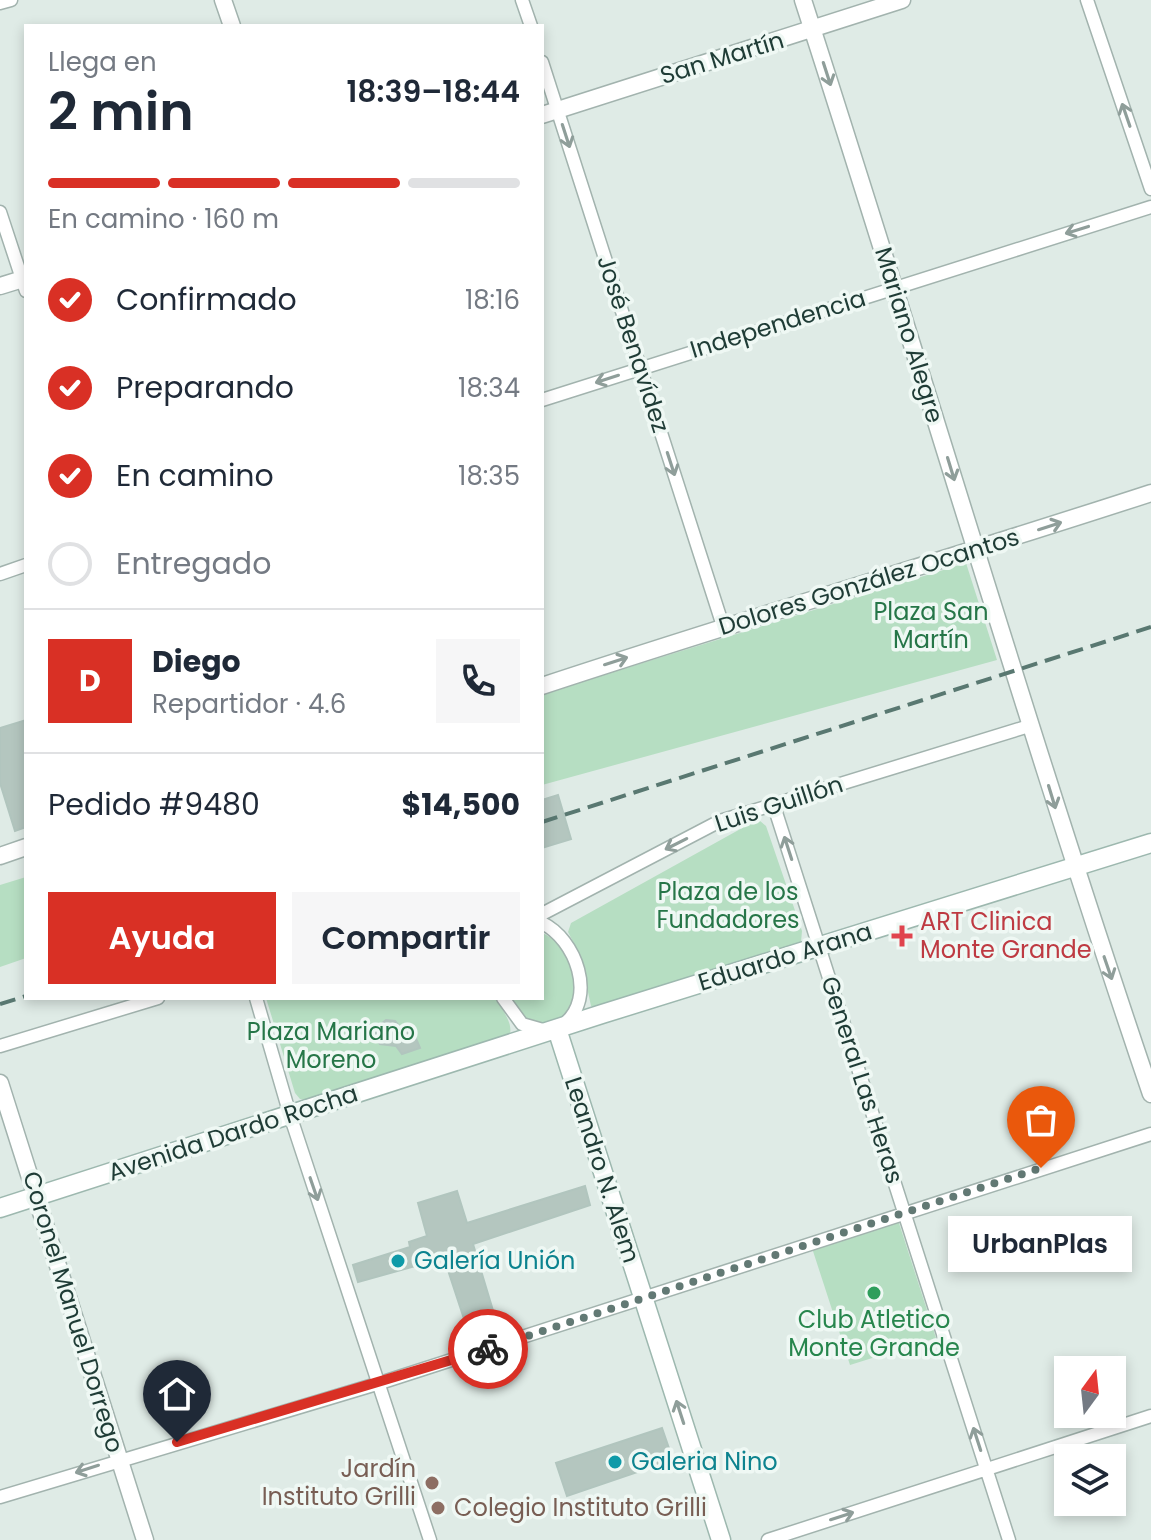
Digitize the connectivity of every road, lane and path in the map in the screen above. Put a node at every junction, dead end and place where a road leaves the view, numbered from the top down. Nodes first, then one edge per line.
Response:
1 (11, 0) edge
2 (223, 0) edge
3 (522, 0) edge
4 (803, 0) edge
5 (902, 0) edge
6 (1087, 0) edge
7 (0, 3) edge
8 (231, 24) edge
9 (530, 24) edge
10 (813, 30) junction
11 (544, 74) edge
12 (550, 112) edge
13 (1151, 189) edge
14 (1151, 207) edge
15 (0, 212) edge
16 (24, 280) edge
17 (24, 283) edge
18 (0, 286) edge
19 (895, 288) junction
20 (640, 368) junction
21 (544, 399) edge
22 (1151, 493) edge
23 (976, 550) junction
24 (24, 566) edge
25 (0, 574) edge
26 (723, 626) junction
27 (544, 685) edge
28 (1029, 726) junction
29 (773, 803) junction
30 (1151, 843) edge
31 (24, 848) edge
32 (0, 856) edge
33 (1074, 868) junction
34 (544, 913) edge
35 (544, 924) edge
36 (819, 946) junction
37 (151, 1000) edge
38 (257, 1000) edge
39 (504, 1000) edge
40 (557, 1029) junction
41 (0, 1046) edge
42 (0, 1083) edge
43 (1151, 1094) edge
44 (290, 1115) junction
45 (1151, 1134) edge
46 (38, 1196) junction
47 (0, 1208) edge
48 (904, 1211) junction
49 (644, 1299) junction
50 (380, 1383) junction
51 (1151, 1416) edge
52 (119, 1459) junction
53 (986, 1468) junction
54 (0, 1497) edge
55 (145, 1540) edge
56 (430, 1540) edge
57 (721, 1540) edge
58 (768, 1540) edge
59 (1009, 1540) edge

1 - 7 street
2 - 8 street
3 - 9 street
4 - 10 street, Mariano Alegre
5 - 10 street, San Martín
13 -> 6 street
10 - 12 street, San Martín
10 -> 19 street, Mariano Alegre
11 - 12 street, José Benavídez
12 -> 20 street, José Benavídez
14 -> 19 street, Independencia
15 - 16 street
17 - 18 street
19 - 20 street, Independencia
19 -> 23 street, Mariano Alegre
20 -> 21 street, Independencia
20 -> 26 street, José Benavídez
23 -> 22 street, Dolores González Ocantos
23 - 26 street, Dolores González Ocantos
23 - 28 street, Mariano Alegre
24 - 25 street
27 -> 26 street, Dolores González Ocantos
28 - 29 street, Luis Guillón
28 -> 33 street, Mariano Alegre
29 -> 34 street, Luis Guillón
36 -> 29 street, General Las Heras
30 - 33 main road, Eduardo Arana
31 - 32 street
33 - 36 main road, Eduardo Arana
33 -> 43 street, Mariano Alegre
35 - 40 street
36 - 40 main road, Eduardo Arana
36 - 48 street, General Las Heras
37 - 41 street
38 - 44 street
39 - 40 street
40 - 44 main road, Avenida Dardo Rocha
40 - 49 main road, Leandro N. Alem
42 - 46 street, Coronel Manuel Dorrego
44 - 46 main road, Avenida Dardo Rocha
44 -> 50 street
45 - 48 street
46 - 47 main road, Avenida Dardo Rocha
46 - 52 street, Coronel Manuel Dorrego
48 - 49 street
53 -> 48 street, General Las Heras
49 - 50 street
57 -> 49 main road, Leandro N. Alem
50 - 52 street
50 - 56 street
51 - 53 street
52 -> 54 street
52 - 55 street, Coronel Manuel Dorrego
58 -> 53 street
53 - 59 street, General Las Heras

